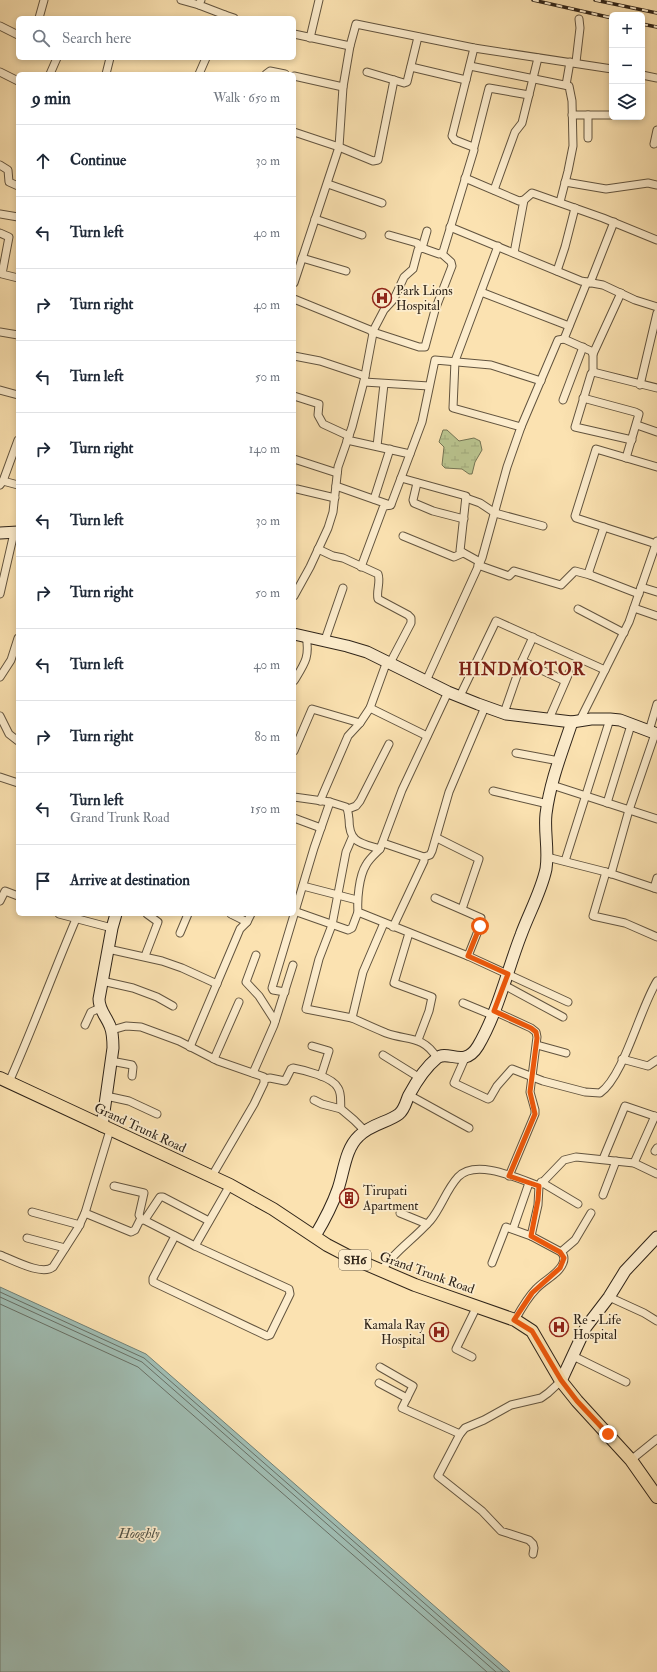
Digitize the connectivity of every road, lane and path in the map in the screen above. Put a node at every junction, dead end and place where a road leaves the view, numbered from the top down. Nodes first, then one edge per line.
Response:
1 (44, 0) edge
2 (181, 0) edge
3 (319, 0) edge
4 (200, 3) edge
5 (40, 16) edge
6 (225, 16) edge
7 (579, 19) dead end
8 (0, 26) edge
9 (16, 34) edge
10 (296, 34) edge
11 (418, 37) junction
12 (310, 38) junction
13 (350, 46) junction
14 (474, 48) junction
15 (538, 58) junction
16 (56, 60) edge
17 (110, 60) edge
18 (205, 60) edge
19 (573, 62) junction
20 (470, 66) junction
21 (411, 68) junction
22 (609, 68) edge
23 (0, 72) edge
24 (51, 72) edge
25 (106, 72) edge
26 (199, 72) edge
27 (367, 72) dead end
28 (296, 76) edge
29 (645, 76) edge
30 (657, 78) edge
31 (16, 80) edge
32 (394, 80) junction
33 (466, 80) junction
34 (532, 80) junction
35 (566, 85) junction
36 (343, 87) junction
37 (529, 95) junction
38 (572, 115) junction
39 (588, 115) junction
40 (609, 115) edge
41 (657, 130) edge
42 (296, 133) edge
43 (588, 138) dead end
44 (654, 144) dead end
45 (339, 147) junction
46 (474, 147) junction
47 (0, 165) edge
48 (465, 178) junction
49 (565, 182) junction
50 (328, 184) junction
51 (16, 185) edge
52 (657, 185) edge
53 (494, 190) junction
54 (524, 200) junction
55 (560, 202) junction
56 (382, 203) dead end
57 (575, 208) junction
58 (0, 214) edge
59 (16, 217) edge
60 (315, 219) junction
61 (614, 222) junction
62 (450, 227) junction
63 (427, 231) dead end
64 (0, 233) edge
65 (362, 235) dead end
66 (389, 235) dead end
67 (657, 240) edge
68 (498, 246) junction
69 (421, 248) junction
70 (514, 253) junction
71 (442, 254) junction
72 (302, 258) junction
73 (346, 271) dead end
74 (557, 271) junction
75 (296, 277) edge
76 (16, 278) edge
77 (589, 282) junction
78 (481, 292) junction
79 (621, 294) junction
80 (296, 300) edge
81 (657, 307) edge
82 (657, 313) edge
83 (569, 326) junction
84 (373, 331) junction
85 (0, 332) edge
86 (16, 335) edge
87 (564, 339) junction
88 (583, 347) junction
89 (593, 354) junction
90 (296, 356) edge
91 (455, 361) junction
92 (592, 372) junction
93 (365, 379) junction
94 (541, 381) junction
95 (384, 384) junction
96 (640, 384) junction
97 (430, 386) junction
98 (657, 388) edge
99 (0, 390) edge
100 (16, 394) edge
101 (296, 397) edge
102 (583, 398) junction
103 (564, 400) dead end
104 (636, 425) junction
105 (521, 428) junction
106 (657, 432) edge
107 (348, 438) junction
108 (632, 440) junction
109 (16, 445) edge
110 (377, 446) junction
111 (390, 449) junction
112 (410, 454) junction
113 (626, 458) junction
114 (296, 460) edge
115 (657, 467) edge
116 (337, 473) junction
117 (401, 478) junction
118 (2, 483) edge
119 (417, 483) junction
120 (16, 486) edge
121 (336, 486) junction
122 (297, 489) dead end
123 (335, 498) junction
124 (466, 498) junction
125 (374, 499) junction
126 (391, 505) junction
127 (495, 513) junction
128 (464, 519) junction
129 (543, 526) dead end
130 (604, 527) junction
131 (16, 532) edge
132 (0, 533) edge
133 (403, 536) dead end
134 (656, 546) edge
135 (318, 549) junction
136 (463, 553) junction
137 (479, 564) junction
138 (361, 567) junction
139 (3, 570) edge
140 (590, 575) junction
141 (343, 588) dead end
142 (640, 591) junction
143 (296, 592) edge
144 (657, 592) edge
145 (0, 594) edge
146 (634, 608) junction
147 (578, 609) dead end
148 (657, 616) edge
149 (624, 633) junction
150 (296, 634) edge
151 (306, 636) junction
152 (533, 637) junction
153 (325, 640) junction
154 (16, 644) edge
155 (522, 660) junction
156 (389, 662) junction
157 (605, 670) junction
158 (569, 673) dead end
159 (0, 677) edge
160 (296, 678) edge
161 (426, 681) junction
162 (565, 681) junction
163 (448, 692) junction
164 (460, 696) junction
165 (657, 704) edge
166 (486, 707) junction
167 (370, 708) junction
168 (504, 713) junction
169 (0, 716) edge
170 (549, 719) junction
171 (610, 719) junction
172 (575, 722) junction
173 (360, 723) junction
174 (631, 725) junction
175 (654, 733) edge
176 (427, 736) junction
177 (16, 739) edge
178 (388, 744) dead end
179 (296, 746) edge
180 (516, 753) dead end
181 (559, 761) junction
182 (0, 777) edge
183 (16, 782) edge
184 (552, 785) junction
185 (493, 791) dead end
186 (586, 796) junction
187 (296, 797) edge
188 (320, 801) junction
189 (330, 802) junction
190 (607, 803) junction
191 (548, 804) junction
192 (348, 809) junction
193 (629, 810) junction
194 (296, 819) edge
195 (657, 819) edge
196 (320, 828) junction
197 (352, 838) junction
198 (437, 838) junction
199 (381, 846) junction
200 (424, 857) junction
201 (548, 857) junction
202 (566, 861) junction
203 (608, 873) junction
204 (657, 878) edge
205 (303, 886) junction
206 (656, 888) edge
207 (16, 895) edge
208 (338, 896) junction
209 (435, 898) dead end
210 (357, 900) junction
211 (0, 901) edge
212 (296, 908) edge
213 (462, 909) junction
214 (296, 911) edge
215 (358, 912) junction
216 (66, 916) edge
217 (115, 916) edge
218 (150, 916) edge
219 (187, 916) edge
220 (235, 916) edge
221 (250, 916) edge
222 (294, 916) edge
223 (76, 919) junction
224 (247, 922) junction
225 (384, 923) junction
226 (332, 925) junction
227 (393, 927) junction
228 (112, 928) junction
229 (180, 933) dead end
230 (409, 933) junction
231 (657, 937) edge
232 (108, 949) junction
233 (256, 955) dead end
234 (145, 956) junction
235 (468, 956) junction
236 (294, 965) dead end
237 (508, 974) junction
238 (102, 981) junction
239 (657, 981) edge
240 (217, 984) junction
241 (504, 985) junction
242 (285, 992) junction
243 (239, 1002) dead end
244 (568, 1002) dead end
245 (462, 1003) dead end
246 (173, 1006) dead end
247 (100, 1008) junction
248 (493, 1013) junction
249 (563, 1017) dead end
250 (352, 1018) junction
251 (275, 1021) junction
252 (85, 1025) dead end
253 (112, 1030) junction
254 (418, 1040) junction
255 (537, 1045) junction
256 (312, 1046) dead end
257 (190, 1047) junction
258 (566, 1053) dead end
259 (383, 1054) dead end
260 (437, 1058) junction
261 (465, 1058) junction
262 (214, 1059) junction
263 (622, 1059) junction
264 (657, 1060) edge
265 (111, 1061) junction
266 (253, 1073) junction
267 (132, 1076) dead end
268 (321, 1076) junction
269 (532, 1077) junction
270 (420, 1078) junction
271 (264, 1079) junction
272 (4, 1080) edge
273 (409, 1095) junction
274 (106, 1096) junction
275 (314, 1100) dead end
276 (341, 1109) junction
277 (157, 1114) dead end
278 (656, 1117) edge
279 (106, 1128) junction
280 (469, 1128) dead end
281 (365, 1131) junction
282 (602, 1159) junction
283 (616, 1161) junction
284 (634, 1163) junction
285 (657, 1174) edge
286 (212, 1176) junction
287 (509, 1176) junction
288 (529, 1183) junction
289 (540, 1184) junction
290 (230, 1185) junction
291 (114, 1186) dead end
292 (603, 1195) dead end
293 (578, 1204) dead end
294 (32, 1212) dead end
295 (84, 1213) junction
296 (400, 1213) dead end
297 (591, 1213) dead end
298 (144, 1220) junction
299 (208, 1221) junction
300 (427, 1224) junction
301 (80, 1225) junction
302 (513, 1229) junction
303 (176, 1236) junction
304 (315, 1236) junction
305 (531, 1236) junction
306 (657, 1237) edge
307 (27, 1238) dead end
308 (195, 1246) junction
309 (65, 1248) junction
310 (560, 1252) junction
311 (0, 1255) edge
312 (492, 1263) dead end
313 (381, 1271) junction
314 (609, 1297) junction
315 (477, 1306) junction
316 (514, 1320) junction
317 (657, 1321) edge
318 (573, 1356) junction
319 (472, 1357) dead end
320 (380, 1367) dead end
321 (561, 1380) junction
322 (626, 1382) dead end
323 (379, 1384) dead end
324 (407, 1398) junction
325 (460, 1434) junction
326 (657, 1439) edge
327 (631, 1460) junction
328 (657, 1497) edge
329 (533, 1554) dead end

1 - 5 street
2 - 4 street
3 - 12 street
4 - 6 street
7 - 19 street
8 - 9 street
10 - 12 street
11 - 13 street
11 - 14 street
11 - 21 street
12 - 13 street
13 - 36 street
14 - 15 street
14 - 20 street
15 - 19 street
15 - 34 street
16 - 24 street
17 - 25 street
18 - 26 street
19 - 22 street
19 - 35 street
20 - 33 street
20 - 34 street
21 - 32 street
21 - 33 street
23 - 31 street
27 - 32 street
28 - 36 street
29 - 30 street
32 - 45 street
33 - 46 street
34 - 35 street
34 - 37 street
35 - 38 street
36 - 45 street
37 - 46 street
37 - 53 street
38 - 39 street
38 - 49 street
39 - 40 street
39 - 43 street
41 - 44 street
42 - 45 street
45 - 50 street
46 - 48 street
47 - 51 street
48 - 53 street
48 - 62 street
49 - 52 street
49 - 55 street
50 - 56 street
50 - 60 street
53 - 54 street
54 - 55 street
54 - 70 street
55 - 57 street
57 - 61 street
57 - 74 street
58 - 59 street
60 - 65 street
60 - 72 street
61 - 67 street
61 - 77 street
62 - 68 street
62 - 71 street
63 - 69 street
64 - 76 street
66 - 69 street
68 - 70 street
68 - 78 street
69 - 71 street
69 - 84 street
70 - 74 street
71 - 84 street
72 - 73 street
72 - 75 street
74 - 77 street
77 - 79 street
77 - 83 street
78 - 83 street
78 - 91 street
79 - 81 street
79 - 89 street
80 - 84 street
82 - 96 street
83 - 87 street
84 - 93 street
85 - 86 street
87 - 88 street
87 - 94 street
88 - 89 street
88 - 103 street
89 - 92 street
90 - 93 street
91 - 94 street
91 - 97 street
91 - 105 street
92 - 96 street
92 - 102 street
93 - 95 street
93 - 107 street
94 - 105 street
95 - 97 street
95 - 110 street
96 - 98 street
97 - 112 street
99 - 100 street
101 - 107 street
102 - 104 street
102 - 108 street
104 - 106 street
104 - 108 street
105 - 127 street
107 - 110 street
107 - 116 street
108 - 113 street
109 - 118 street
110 - 111 street
111 - 112 street
111 - 125 street
112 - 117 street
113 - 115 street
113 - 130 street
114 - 116 street
116 - 121 street
117 - 119 street
117 - 126 street
118 - 120 street
119 - 124 street
119 - 128 street
121 - 123 street
121 - 125 street
122 - 123 street
123 - 135 street
124 - 127 street
124 - 128 street
125 - 126 street
126 - 138 street
127 - 129 street
127 - 137 street
128 - 136 street
130 - 134 street
130 - 140 street
131 - 132 street
131 - 139 street
133 - 136 street
134 - 142 street
135 - 138 street
135 - 143 street
136 - 137 street
137 - 140 street
137 - 161 street
138 - 156 street
139 - 145 street
140 - 142 street
141 - 153 street
142 - 144 street
142 - 146 street
146 - 148 street
146 - 149 street
147 - 149 street
149 - 157 street
150 - 151 street
151 - 153 street
151 - 160 street
152 - 155 street
152 - 157 street
152 - 164 street
153 - 156 street
154 - 159 street
155 - 162 street
155 - 168 street
156 - 161 street
156 - 167 street
157 - 172 street
158 - 162 street
161 - 163 street
162 - 170 street
163 - 164 street
163 - 176 street
164 - 166 street
165 - 175 street
166 - 168 street
166 - 198 street
167 - 173 street
167 - 176 street
168 - 170 street
169 - 177 street
170 - 172 street
171 - 172 street
171 - 174 street
171 - 186 street
172 - 181 street
173 - 179 street
173 - 188 street
174 - 175 street
174 - 190 street
175 - 193 street
176 - 199 street
178 - 192 street
180 - 181 street
181 - 184 street
182 - 183 street
184 - 186 street
184 - 191 street
185 - 191 street
186 - 190 street
186 - 202 street
187 - 188 street
188 - 189 street
189 - 192 street
189 - 196 street
190 - 193 street
191 - 201 street
192 - 197 street
193 - 195 street
193 - 203 street
194 - 196 street
196 - 205 street
197 - 199 street
197 - 208 street
198 - 200 street
198 - 213 street
199 - 200 street
199 - 210 street
200 - 227 street
201 - 202 street
201 - 237 street
202 - 203 street
203 - 206 street
203 - 231 street
204 - 206 street
205 - 208 street
205 - 212 street
207 - 211 street
208 - 210 street
208 - 226 street
209 - 213 street
210 - 215 street
213 - 235 street
214 - 226 street
215 - 225 street
215 - 226 street
216 - 223 street
217 - 228 street
218 - 234 street
219 - 229 street
220 - 224 street
221 - 224 street
222 - 242 street
223 - 228 street
223 - 272 street
224 - 240 street
225 - 227 street
225 - 250 street
226 - 250 street
227 - 230 street
228 - 232 street
230 - 235 street
230 - 254 street
232 - 234 street
232 - 238 street
233 - 251 street
234 - 240 street
235 - 237 street
236 - 242 street
237 - 241 street
237 - 244 street
238 - 246 street
238 - 247 street
239 - 263 street
240 - 257 street
241 - 248 street
241 - 249 street
242 - 251 street
243 - 262 street
245 - 248 street
247 - 252 street
247 - 253 street
248 - 255 street
248 - 261 street
250 - 254 street
251 - 266 street
253 - 257 street
253 - 265 street
254 - 260 street
255 - 258 street
255 - 269 street
256 - 268 street
257 - 262 street
259 - 270 street
260 - 261 street
260 - 270 street
261 - 269 street
262 - 266 street
263 - 264 street
263 - 269 street
265 - 267 street
265 - 274 street
266 - 271 street
268 - 271 street
268 - 276 street
269 - 287 street
270 - 273 street
271 - 286 street
272 - 279 main road, Grand Trunk Road / SH6
273 - 280 street
273 - 281 street
274 - 277 street
274 - 279 street
275 - 276 street
276 - 281 street
278 - 282 street
278 - 284 street
279 - 286 main road, Grand Trunk Road / SH6
279 - 295 street
281 - 304 street
282 - 283 street
282 - 289 street
283 - 284 street
283 - 292 street
284 - 285 street
286 - 290 main road, Grand Trunk Road / SH6
287 - 288 street
287 - 300 street
288 - 289 street
288 - 302 street
289 - 293 street
289 - 305 street
290 - 299 street
290 - 304 main road, Grand Trunk Road / SH6
291 - 298 street
294 - 301 street
295 - 298 street
295 - 301 street
296 - 300 street
297 - 310 street
298 - 299 street
298 - 303 street
299 - 308 street
300 - 313 street
301 - 309 street
302 - 305 street
302 - 312 street
303 - 308 street
303 - 308 street
304 - 313 main road, Grand Trunk Road / SH6
305 - 310 street
306 - 314 street
307 - 309 street
309 - 311 street
310 - 316 street
313 - 315 main road, Grand Trunk Road / SH6
314 - 317 street
314 - 318 street
315 - 316 main road, Grand Trunk Road / SH6
315 - 319 street
316 - 321 main road, Grand Trunk Road / SH6
318 - 321 street
318 - 322 street
320 - 324 street
321 - 325 street
321 - 327 main road, Grand Trunk Road / SH6
323 - 324 street
324 - 325 street
325 - 329 street
326 - 327 street
327 - 328 main road, Grand Trunk Road / SH6

